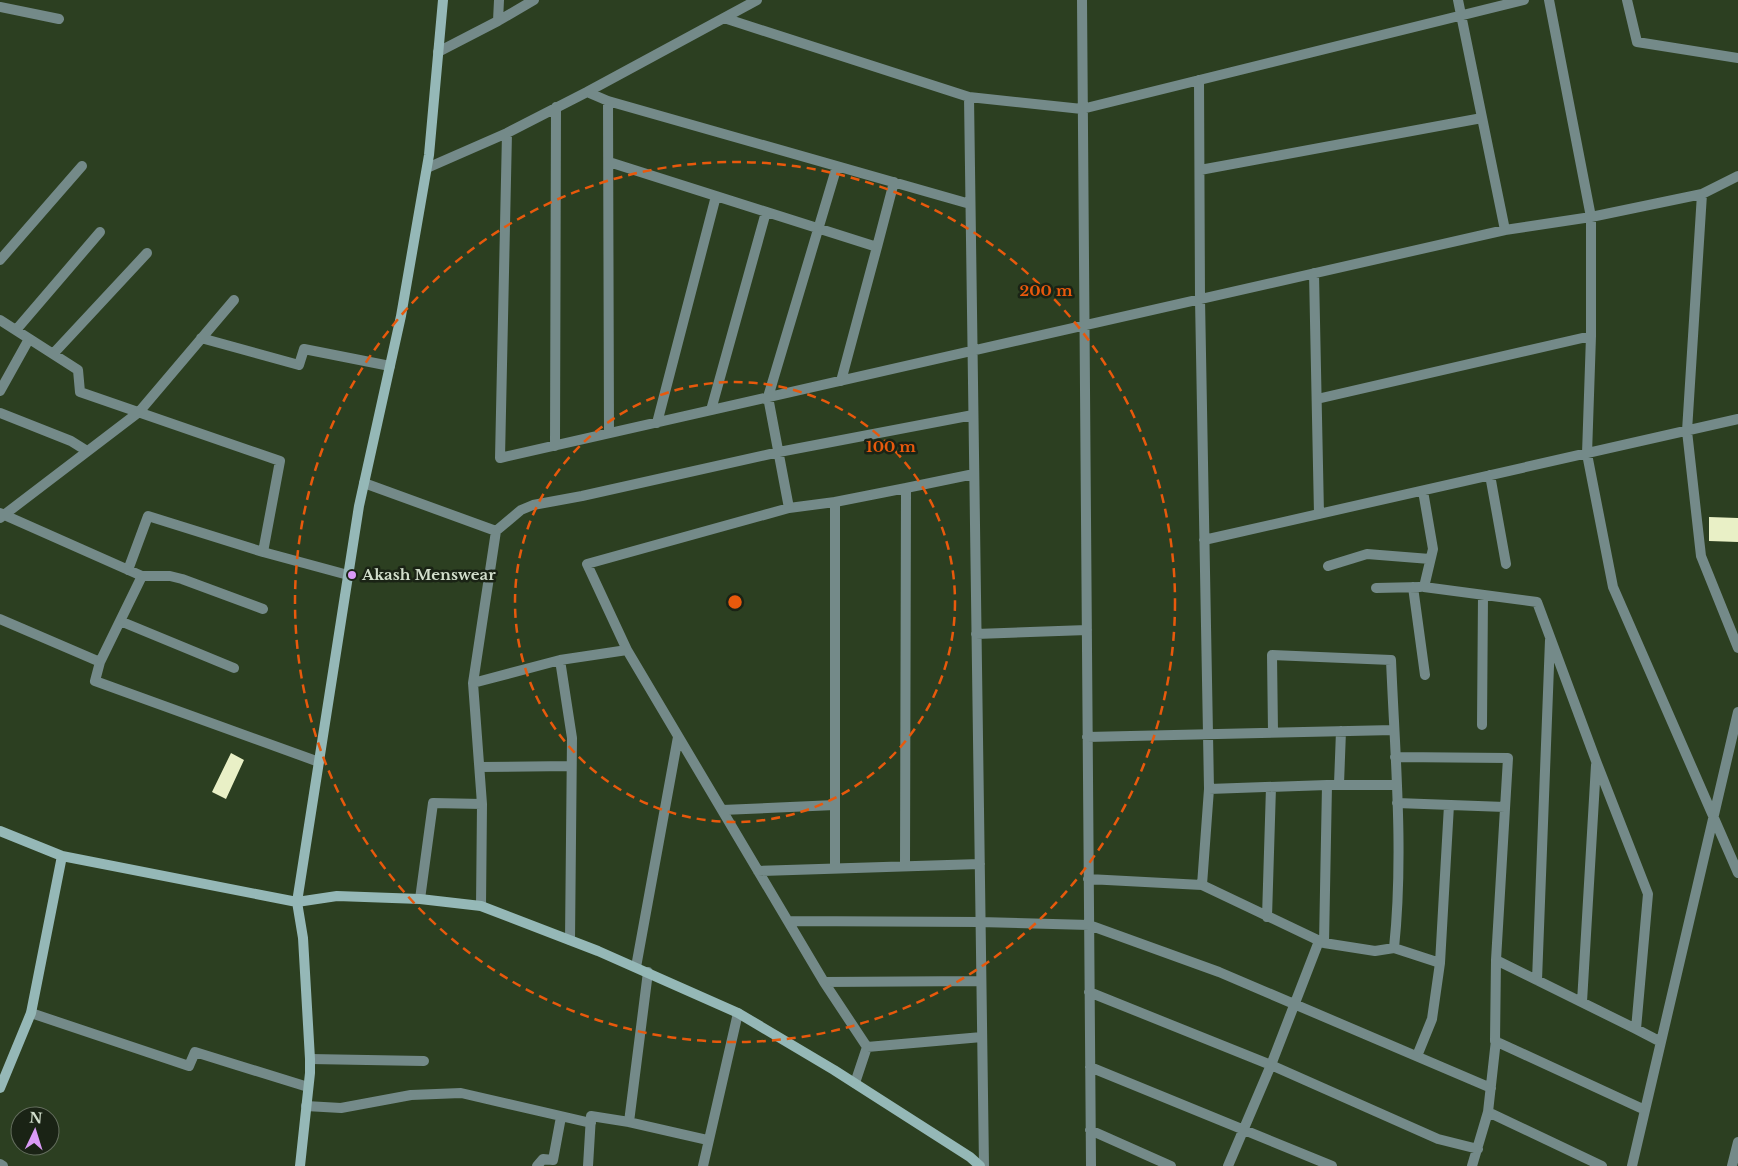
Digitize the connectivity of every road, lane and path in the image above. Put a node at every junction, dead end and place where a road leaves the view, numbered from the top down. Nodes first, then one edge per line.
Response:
1 (443, 0) edge
2 (499, 0) edge
3 (534, 0) edge
4 (757, 0) edge
5 (1082, 0) edge
6 (1458, 0) edge
7 (1524, 0) edge
8 (1549, 0) edge
9 (1627, 0) edge
10 (0, 7) edge
11 (1460, 14) junction
12 (724, 18) junction
13 (58, 19) dead end
14 (498, 21) junction
15 (438, 52) junction
16 (1738, 58) edge
17 (1199, 80) junction
18 (587, 92) junction
19 (969, 97) junction
20 (608, 101) junction
21 (556, 107) junction
22 (1082, 109) junction
23 (1482, 118) junction
24 (507, 133) junction
25 (608, 162) junction
26 (82, 166) dead end
27 (838, 166) junction
28 (427, 168) junction
29 (1200, 170) junction
30 (1738, 176) edge
31 (894, 182) junction
32 (1702, 194) junction
33 (716, 196) junction
34 (970, 204) junction
35 (766, 212) junction
36 (1591, 216) junction
37 (819, 229) junction
38 (1505, 230) junction
39 (100, 232) dead end
40 (877, 247) junction
41 (147, 253) dead end
42 (0, 260) edge
43 (1314, 273) junction
44 (1200, 299) junction
45 (234, 300) dead end
46 (0, 320) edge
47 (1084, 325) junction
48 (16, 330) junction
49 (1591, 336) junction
50 (201, 338) junction
51 (29, 339) junction
52 (972, 351) junction
53 (53, 354) junction
54 (390, 366) junction
55 (841, 381) junction
56 (0, 391) edge
57 (768, 397) junction
58 (1316, 399) junction
59 (711, 410) junction
60 (139, 412) junction
61 (0, 414) edge
62 (973, 415) junction
63 (1738, 419) edge
64 (656, 423) junction
65 (1687, 431) junction
66 (609, 434) junction
67 (555, 446) junction
68 (87, 451) junction
69 (779, 452) junction
70 (1587, 454) junction
71 (974, 474) junction
72 (1490, 475) junction
73 (364, 483) junction
74 (906, 488) junction
75 (1422, 490) junction
76 (835, 502) junction
77 (789, 508) junction
78 (1319, 514) junction
79 (1, 515) edge
80 (496, 531) junction
81 (1204, 540) junction
82 (263, 552) junction
83 (1430, 559) junction
84 (1506, 564) dead end
85 (1328, 566) dead end
86 (128, 570) junction
87 (348, 575) junction
88 (142, 576) junction
89 (1376, 588) dead end
90 (1419, 588) junction
91 (1483, 595) junction
92 (263, 609) dead end
93 (0, 619) edge
94 (120, 621) junction
95 (1086, 630) junction
96 (976, 634) junction
97 (1550, 634) junction
98 (1738, 648) edge
99 (627, 650) junction
100 (560, 660) junction
101 (100, 662) junction
102 (234, 668) dead end
103 (1425, 675) dead end
104 (473, 683) junction
105 (1738, 712) edge
106 (1482, 725) dead end
107 (1394, 730) junction
108 (1341, 731) junction
109 (1273, 732) junction
110 (1208, 734) junction
111 (678, 737) junction
112 (1087, 737) junction
113 (1395, 757) junction
114 (1596, 761) junction
115 (319, 762) junction
116 (571, 766) junction
117 (480, 767) junction
118 (1340, 784) junction
119 (1397, 784) junction
120 (1327, 785) junction
121 (1271, 787) junction
122 (1209, 789) junction
123 (1397, 803) junction
124 (482, 804) junction
125 (835, 805) junction
126 (1449, 805) junction
127 (1505, 807) junction
128 (722, 810) junction
129 (1713, 818) junction
130 (0, 831) edge
131 (62, 856) junction
132 (980, 864) junction
133 (905, 866) junction
134 (835, 869) junction
135 (758, 871) junction
136 (1738, 873) edge
137 (1088, 879) junction
138 (1202, 885) junction
139 (420, 899) junction
140 (297, 902) junction
141 (481, 906) junction
142 (1267, 917) junction
143 (788, 921) junction
144 (980, 922) junction
145 (1089, 925) junction
146 (570, 940) junction
147 (1322, 942) junction
148 (1394, 948) junction
149 (1496, 960) junction
150 (1440, 963) junction
151 (636, 967) junction
152 (648, 972) junction
153 (1537, 980) junction
154 (981, 981) junction
155 (824, 982) junction
156 (1089, 992) junction
157 (1582, 1002) junction
158 (1295, 1004) junction
159 (31, 1013) junction
160 (738, 1013) junction
161 (1636, 1029) junction
162 (982, 1037) junction
163 (1496, 1040) junction
164 (1661, 1042) junction
165 (867, 1047) junction
166 (1417, 1056) junction
167 (310, 1060) junction
168 (424, 1061) dead end
169 (1271, 1065) junction
170 (1090, 1067) junction
171 (855, 1083) junction
172 (308, 1087) junction
173 (0, 1088) edge
174 (1491, 1088) junction
175 (306, 1106) junction
176 (1645, 1110) junction
177 (1488, 1112) junction
178 (561, 1116) junction
179 (629, 1122) junction
180 (591, 1123) junction
181 (1090, 1130) junction
182 (1243, 1130) junction
183 (708, 1140) junction
184 (1738, 1142) edge
185 (1478, 1149) junction
186 (300, 1166) edge
187 (538, 1166) edge
188 (588, 1166) edge
189 (703, 1166) edge
190 (980, 1166) edge
191 (984, 1166) edge
192 (1091, 1166) edge
193 (1171, 1166) edge
194 (1228, 1166) edge
195 (1332, 1166) edge
196 (1472, 1166) edge
197 (1602, 1166) edge
198 (1632, 1166) edge
199 (1732, 1166) edge

1 - 15 street
2 - 14 street
3 - 14 street
4 - 12 street
5 - 22 street
6 - 11 street
7 - 11 street
8 - 36 street
9 - 16 street
10 - 13 street
11 - 17 street
11 - 23 street
12 - 18 street
12 - 19 street
14 - 15 street
15 - 28 street
17 - 22 street
17 - 29 street
18 - 20 street
18 - 21 street
19 - 22 street
19 - 34 street
20 - 25 street
20 - 27 street
21 - 24 street
21 - 67 street
22 - 47 street
23 - 29 street
23 - 38 street
24 - 28 street
24 - 67 street
25 - 33 street
25 - 66 street
26 - 42 street
27 - 31 street
27 - 37 street
28 - 54 street
29 - 44 street
30 - 32 street
31 - 34 street
31 - 40 street
32 - 36 street
32 - 65 street
33 - 35 street
33 - 64 street
34 - 52 street
35 - 37 street
35 - 59 street
36 - 38 street
36 - 49 street
37 - 40 street
37 - 57 street
38 - 43 street
39 - 48 street
40 - 55 street
41 - 53 street
43 - 44 street
43 - 58 street
44 - 47 street
44 - 81 street
45 - 50 street
46 - 48 street
47 - 52 street
47 - 95 street
48 - 51 street
49 - 58 street
49 - 70 street
50 - 54 street
50 - 60 street
51 - 53 street
51 - 56 street
52 - 55 street
52 - 62 street
53 - 60 street
54 - 73 street
55 - 57 street
57 - 59 street
57 - 69 street
58 - 78 street
59 - 64 street
60 - 68 street
60 - 82 street
61 - 68 street
62 - 69 street
62 - 71 street
63 - 65 street
64 - 66 street
65 - 70 street
65 - 98 street
66 - 67 street
68 - 79 street
69 - 77 street
69 - 80 street
70 - 72 street
70 - 129 street
71 - 74 street
71 - 96 street
72 - 75 street
72 - 84 street
73 - 80 street
73 - 87 street
74 - 76 street
74 - 133 street
75 - 78 street
75 - 83 street
76 - 77 street
76 - 125 street
77 - 99 street
78 - 81 street
79 - 86 street
80 - 104 street
81 - 110 street
82 - 86 street
82 - 87 street
83 - 85 street
83 - 90 street
86 - 88 street
87 - 115 street
88 - 92 street
88 - 94 street
89 - 90 street
90 - 91 street
90 - 103 street
91 - 97 street
91 - 106 street
93 - 101 street
94 - 101 street
94 - 102 street
95 - 96 street
95 - 112 street
96 - 132 street
97 - 114 street
97 - 153 street
99 - 100 street
99 - 111 street
100 - 104 street
100 - 116 street
101 - 115 street
104 - 117 street
105 - 129 street
107 - 108 street
107 - 109 street
107 - 113 street
108 - 109 street
108 - 118 street
109 - 110 street
110 - 112 street
110 - 122 street
111 - 128 street
111 - 151 street
112 - 137 street
113 - 119 street
113 - 127 street
114 - 157 street
114 - 161 street
115 - 140 street
116 - 117 street
116 - 146 street
117 - 124 street
118 - 119 street
118 - 120 street
119 - 123 street
120 - 121 street
120 - 147 street
121 - 122 street
121 - 142 street
122 - 138 street
123 - 126 street
123 - 148 street
124 - 139 street
124 - 141 street
125 - 128 street
125 - 134 street
126 - 127 street
126 - 150 street
127 - 149 street
128 - 135 street
129 - 136 street
129 - 164 street
130 - 131 street
131 - 140 street
131 - 159 street
132 - 133 street
132 - 144 street
133 - 134 street
134 - 135 street
135 - 143 street
137 - 138 street
137 - 145 street
138 - 142 street
139 - 140 street
139 - 141 street
140 - 167 street
141 - 146 street
142 - 147 street
143 - 144 street
143 - 155 street
144 - 145 street
144 - 154 street
145 - 156 street
145 - 158 street
146 - 151 street
147 - 148 street
147 - 158 street
148 - 150 street
149 - 153 street
149 - 163 street
150 - 166 street
151 - 152 street
152 - 160 street
152 - 179 street
153 - 157 street
154 - 155 street
154 - 162 street
155 - 165 street
156 - 169 street
156 - 170 street
157 - 161 street
158 - 166 street
158 - 169 street
159 - 172 street
159 - 173 street
160 - 171 street
160 - 183 street
161 - 164 street
162 - 165 street
162 - 191 street
163 - 174 street
163 - 176 street
164 - 176 street
165 - 171 street
166 - 174 street
167 - 168 street
167 - 172 street
169 - 182 street
169 - 185 street
170 - 181 street
170 - 182 street
171 - 190 street
172 - 175 street
174 - 177 street
175 - 178 street
175 - 186 street
176 - 198 street
177 - 185 street
177 - 197 street
178 - 180 street
178 - 187 street
179 - 180 street
179 - 183 street
180 - 188 street
181 - 192 street
181 - 193 street
182 - 194 street
182 - 195 street
183 - 189 street
184 - 199 street
185 - 196 street

